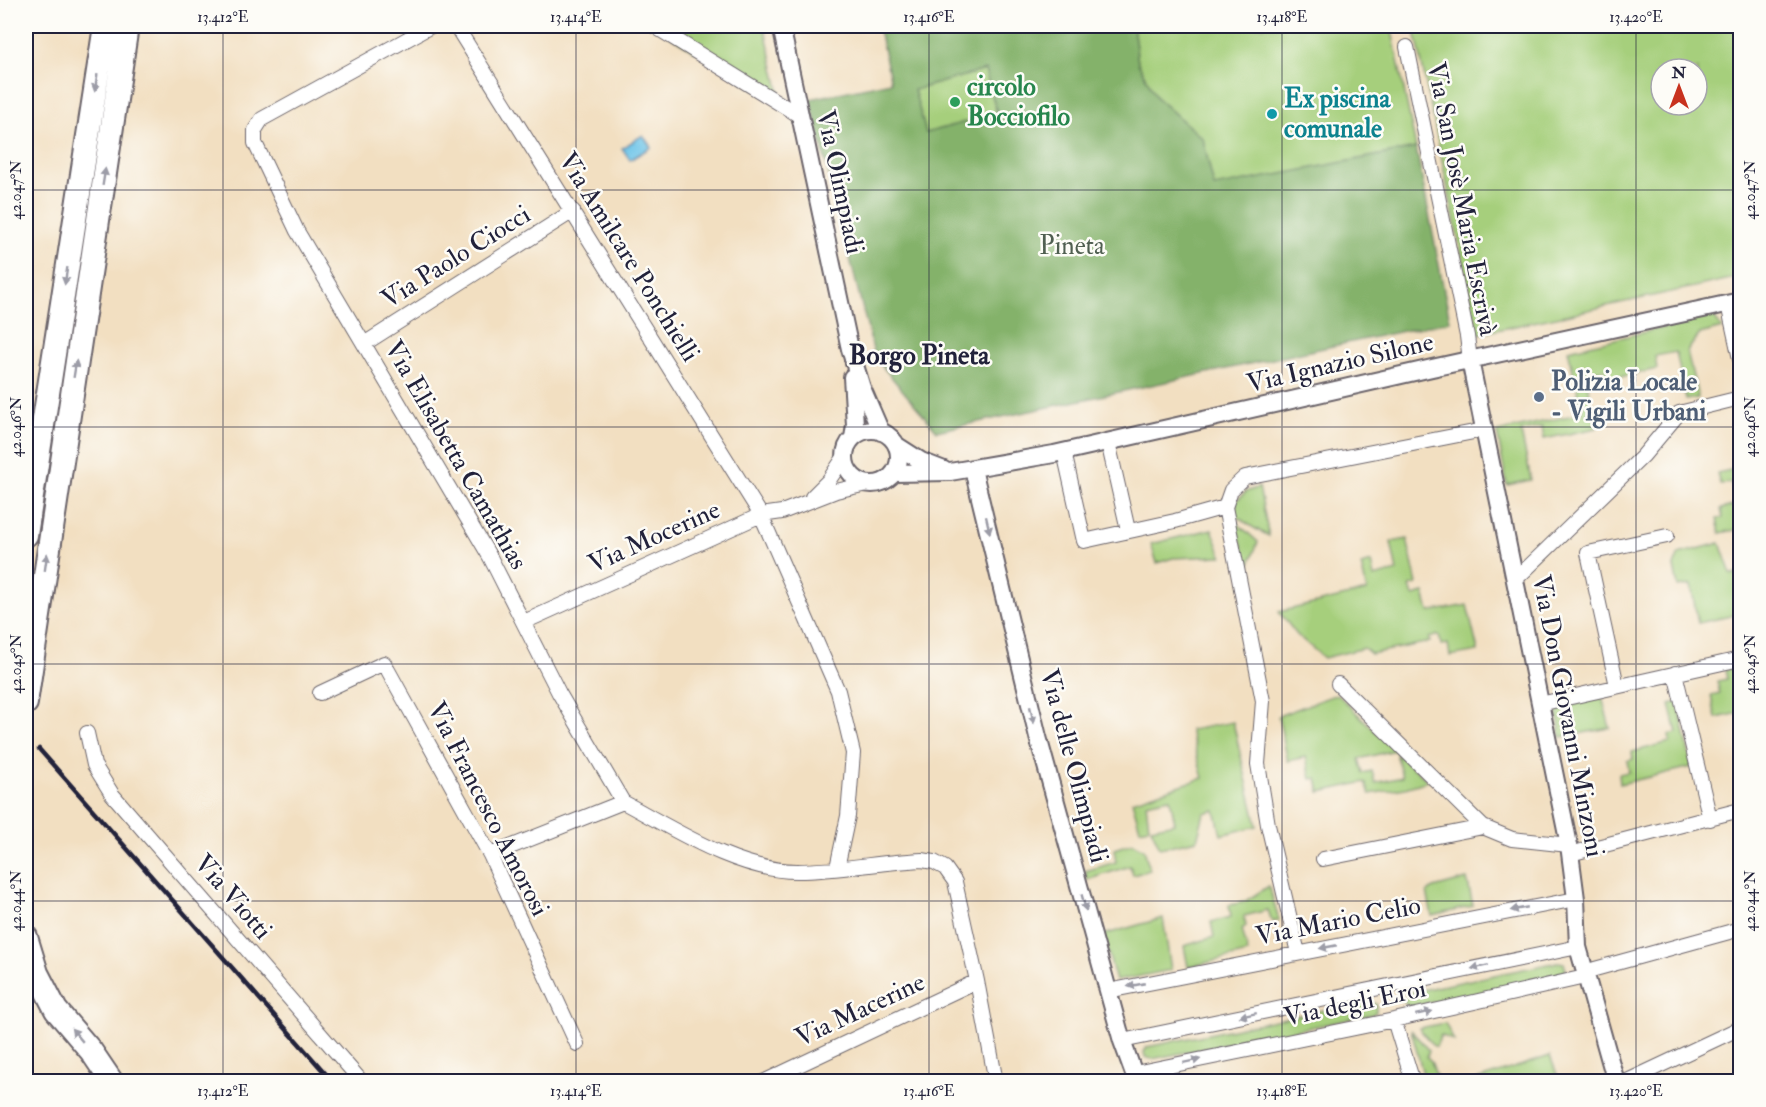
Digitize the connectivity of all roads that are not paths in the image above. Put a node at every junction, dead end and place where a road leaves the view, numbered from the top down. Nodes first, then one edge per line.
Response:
1 (105, 26) edge
2 (127, 26) edge
3 (431, 26) edge
4 (456, 26) edge
5 (654, 26) edge
6 (781, 26) edge
7 (1407, 47) dead end
8 (800, 116) junction
9 (573, 211) junction
10 (1734, 302) edge
11 (364, 344) junction
12 (850, 349) junction
13 (1740, 359) edge
14 (1470, 360) junction
15 (1740, 398) edge
16 (1484, 430) junction
17 (881, 432) junction
18 (853, 438) junction
19 (1108, 442) junction
20 (896, 445) junction
21 (1064, 452) junction
22 (845, 456) junction
23 (973, 469) junction
24 (950, 472) junction
25 (894, 473) junction
26 (867, 484) junction
27 (806, 502) junction
28 (1226, 507) junction
29 (760, 515) junction
30 (1128, 530) junction
31 (26, 535) edge
32 (1667, 536) dead end
33 (1515, 580) junction
34 (524, 622) junction
35 (1740, 659) edge
36 (1675, 673) junction
37 (1338, 684) dead end
38 (1617, 686) junction
39 (320, 693) dead end
40 (26, 703) edge
41 (1540, 704) junction
42 (87, 733) dead end
43 (623, 802) junction
44 (1740, 810) edge
45 (1710, 819) junction
46 (1484, 827) junction
47 (1569, 850) junction
48 (490, 855) junction
49 (1323, 859) dead end
50 (837, 868) junction
51 (1576, 899) junction
52 (1740, 928) edge
53 (26, 937) edge
54 (1578, 947) junction
55 (1298, 953) junction
56 (1584, 975) junction
57 (977, 981) junction
58 (1108, 991) junction
59 (1394, 1020) junction
60 (1740, 1028) edge
61 (1122, 1041) junction
62 (577, 1044) dead end
63 (1136, 1077) edge
64 (765, 1081) edge
65 (112, 1082) edge
66 (362, 1082) edge
67 (996, 1082) edge
68 (1413, 1082) edge
69 (1616, 1082) edge
70 (1625, 1082) edge

1 -> 31 highway
40 -> 2 highway
3 - 11 street, Via Elisabetta Camathias
4 - 9 street, Via Amilcare Ponchielli
5 - 8 street
6 - 8 street, Via Olimpiadi
7 - 14 street, Via San Josè Maria Escrivà
8 - 12 street, Via Olimpiadi
9 - 11 street, Via Paolo Ciocci
9 - 29 street, Via Amilcare Ponchielli
10 - 13 street
10 - 14 street, Via Ignazio Silone
11 - 34 street, Via Elisabetta Camathias
12 - 17 street, Via Olimpiadi
12 - 18 street, Via Olimpiadi
14 - 16 street, Via Don Giovanni Minzoni
14 - 19 street, Via Ignazio Silone
15 - 33 street
16 - 28 street
16 - 33 street, Via Don Giovanni Minzoni
17 - 18 street
17 - 20 street
18 - 22 street
19 - 21 street, Via Ignazio Silone
19 - 30 street
20 - 24 street, Via Ignazio Silone
20 - 25 street
21 - 23 street, Via Ignazio Silone
21 - 30 street
22 - 26 street
22 - 27 street, Via Mocerine
23 - 24 street, Via Ignazio Silone
23 -> 58 street, Via delle Olimpiadi
24 - 25 street, Via Ignazio Silone
25 - 26 street
26 - 27 street, Via Mocerine
27 - 29 street, Via Mocerine
28 - 30 street
28 - 55 street
29 - 34 street, Via Mocerine
29 - 50 street, Via Amilcare Ponchielli
32 - 38 street
33 - 41 street, Via Don Giovanni Minzoni
34 - 43 street, Via Elisabetta Camathias
35 - 36 street
36 - 38 street
36 - 45 street
37 - 46 street
38 - 41 street
39 - 48 street, Via Francesco Amorosi
41 - 47 street, Via Don Giovanni Minzoni
42 - 66 street, Via Viotti
43 - 48 street
43 - 50 street
44 - 45 street
45 - 47 street
46 - 47 street
46 - 49 street
47 - 51 street, Via Don Giovanni Minzoni
48 - 62 street, Via Francesco Amorosi
50 - 57 street
51 - 54 street, Via Don Giovanni Minzoni
51 -> 55 street, Via Mario Celio
52 - 56 street, Via degli Eroi
65 -> 53 highway
54 - 56 street, Via Don Giovanni Minzoni
54 -> 61 street
55 -> 58 street, Via Mario Celio
59 -> 56 street, Via degli Eroi
56 - 69 street, Via Don Giovanni Minzoni
57 - 64 street, Via Macerine
57 - 67 street
58 - 61 street, Via delle Olimpiadi
63 -> 59 street, Via degli Eroi
59 - 68 street
60 - 70 street
61 - 63 street, Via delle Olimpiadi

